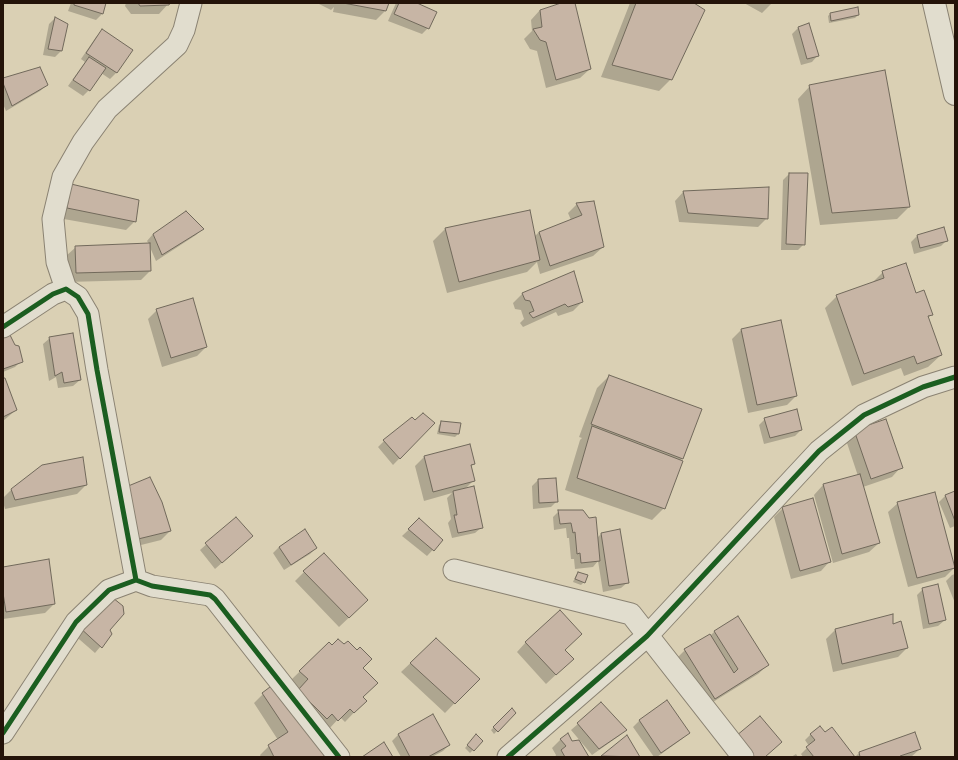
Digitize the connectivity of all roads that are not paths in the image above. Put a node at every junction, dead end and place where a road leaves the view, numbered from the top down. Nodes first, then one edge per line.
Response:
1 (191, 3) edge
2 (934, 3) edge
3 (955, 94) edge
4 (66, 289) junction
5 (3, 327) edge
6 (955, 377) edge
7 (454, 570) dead end
8 (136, 580) junction
9 (647, 636) junction
10 (3, 733) edge
11 (339, 757) edge
12 (508, 757) edge
13 (742, 757) edge

1 - 4 street
2 - 3 street
4 - 5 street
4 - 8 street
6 - 9 street
7 - 9 street
8 - 10 street
8 - 11 street
9 - 12 street
9 - 13 street

